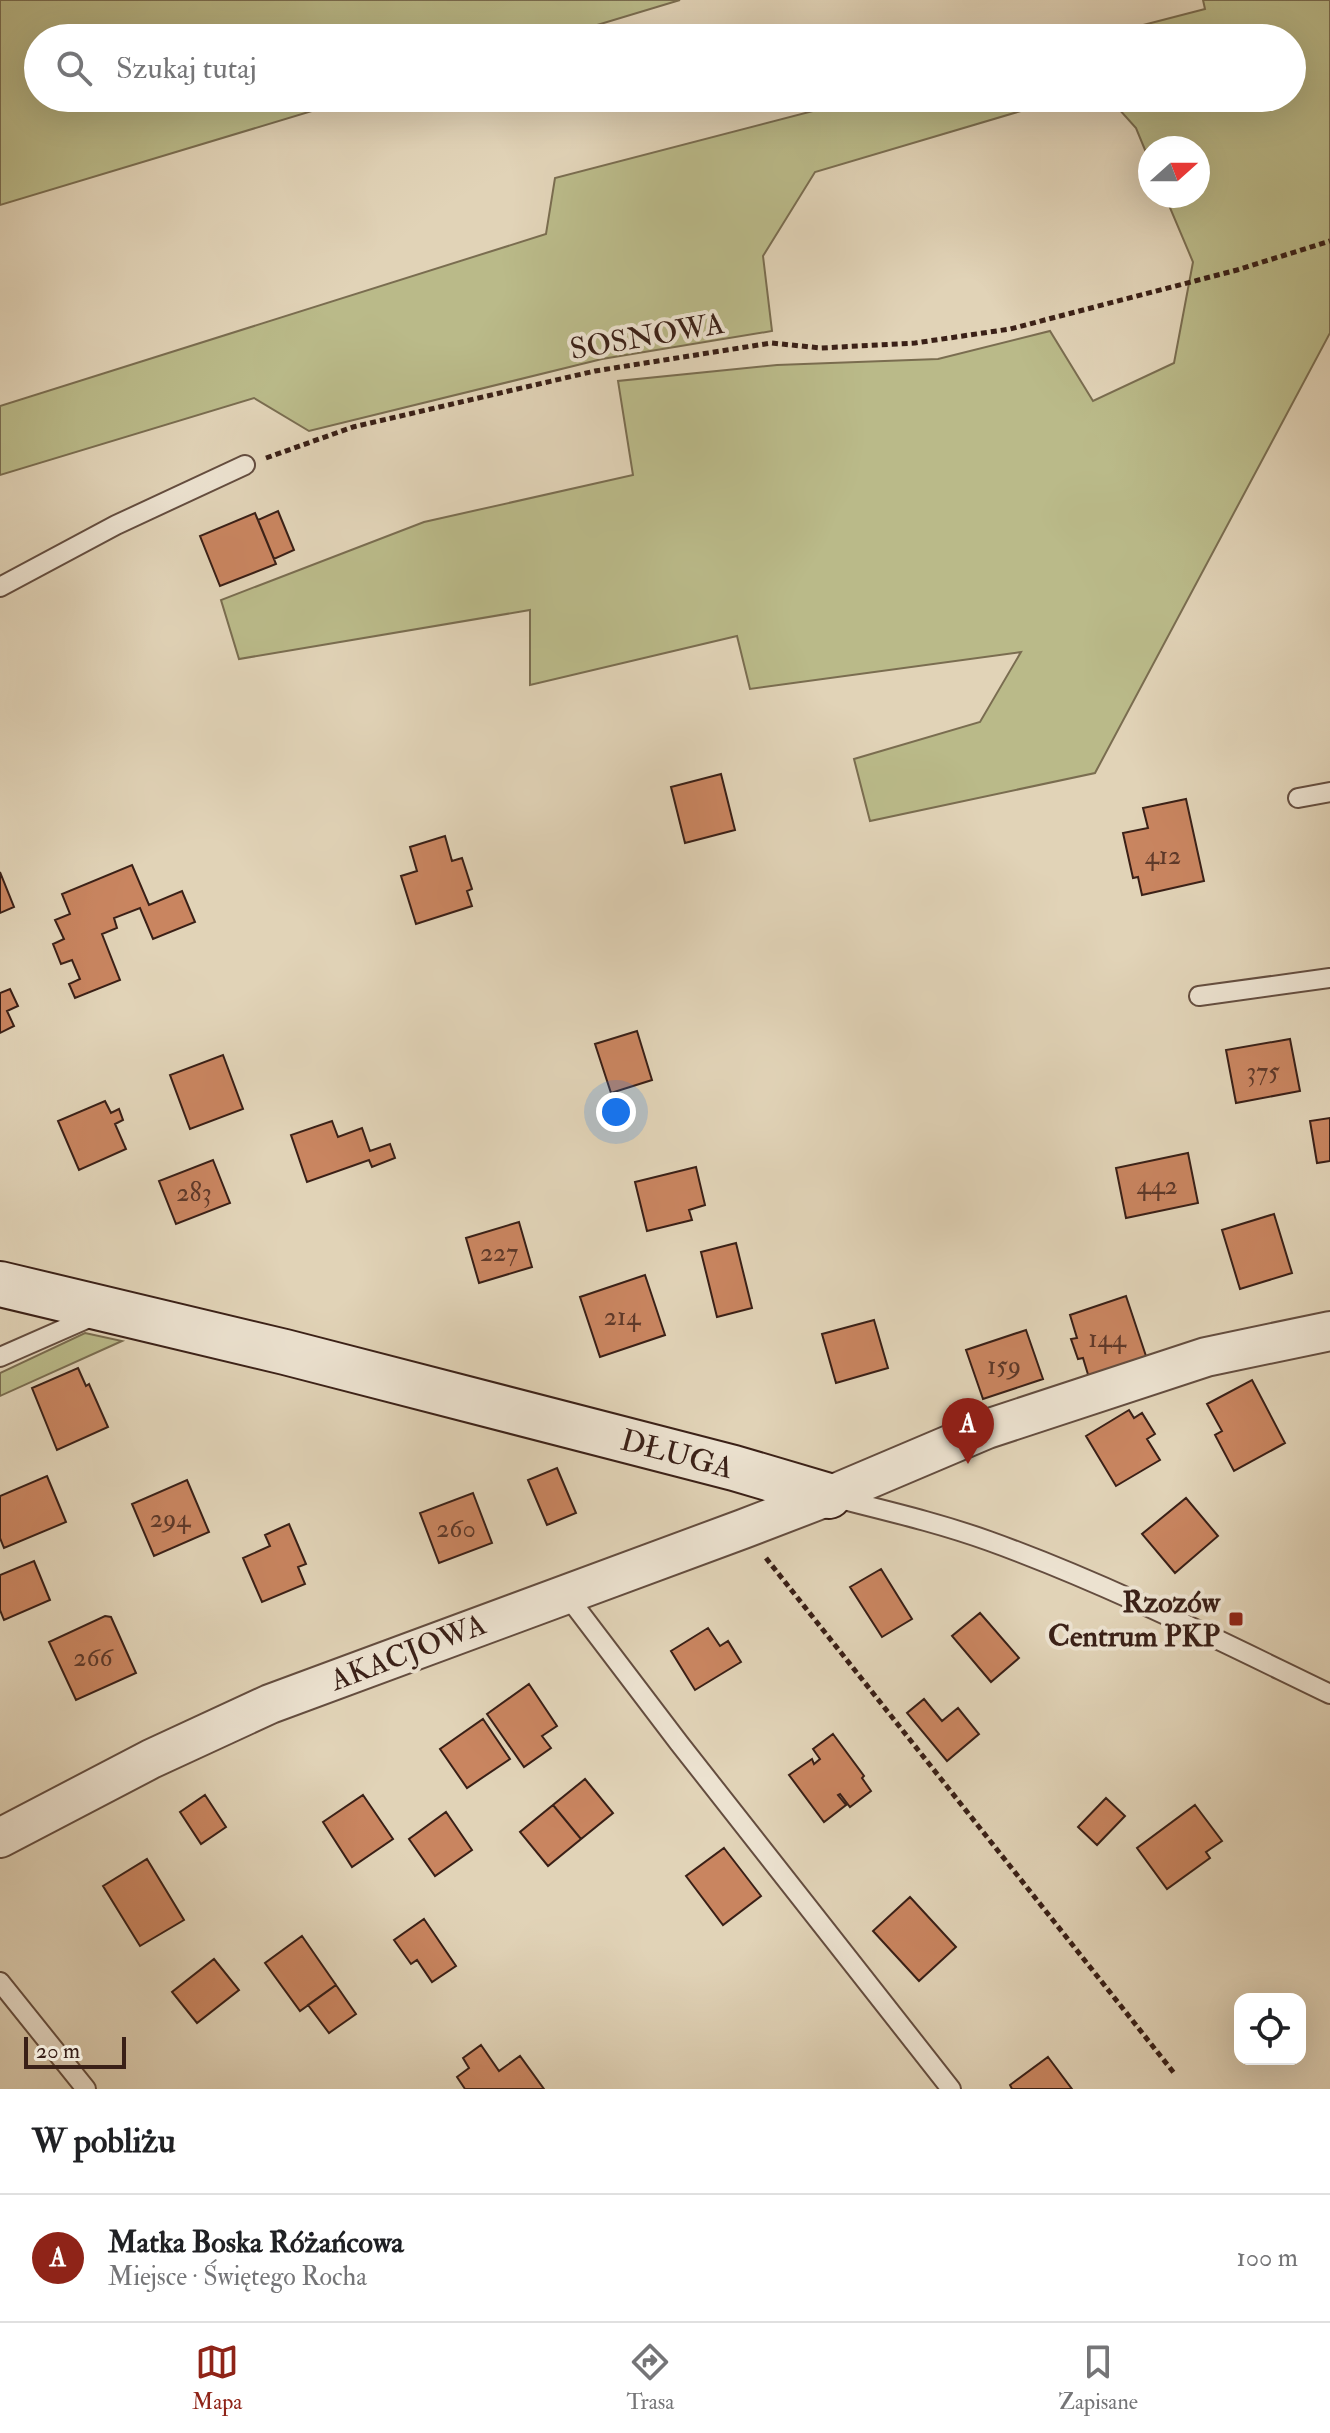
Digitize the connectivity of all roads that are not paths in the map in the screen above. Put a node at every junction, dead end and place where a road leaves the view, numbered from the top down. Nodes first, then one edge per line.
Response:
1 (245, 465) road end
2 (0, 587) edge
3 (1330, 792) edge
4 (1298, 798) dead end
5 (1330, 978) edge
6 (1199, 996) dead end
7 (0, 1284) edge
8 (111, 1309) junction
9 (1330, 1331) edge
10 (0, 1357) edge
11 (829, 1496) junction
12 (565, 1593) junction
13 (1330, 1694) edge
14 (0, 1838) edge
15 (0, 1982) edge
16 (86, 2089) edge
17 (951, 2089) edge

1 - 2 lane
3 - 4 lane
5 - 6 lane
7 - 8 street, DŁUGA
8 - 10 lane
8 - 11 street, DŁUGA
9 - 11 street, AKACJOWA
11 - 12 street, AKACJOWA
11 - 13 lane, DŁUGA
12 - 14 street, AKACJOWA
12 - 17 lane
15 - 16 lane

